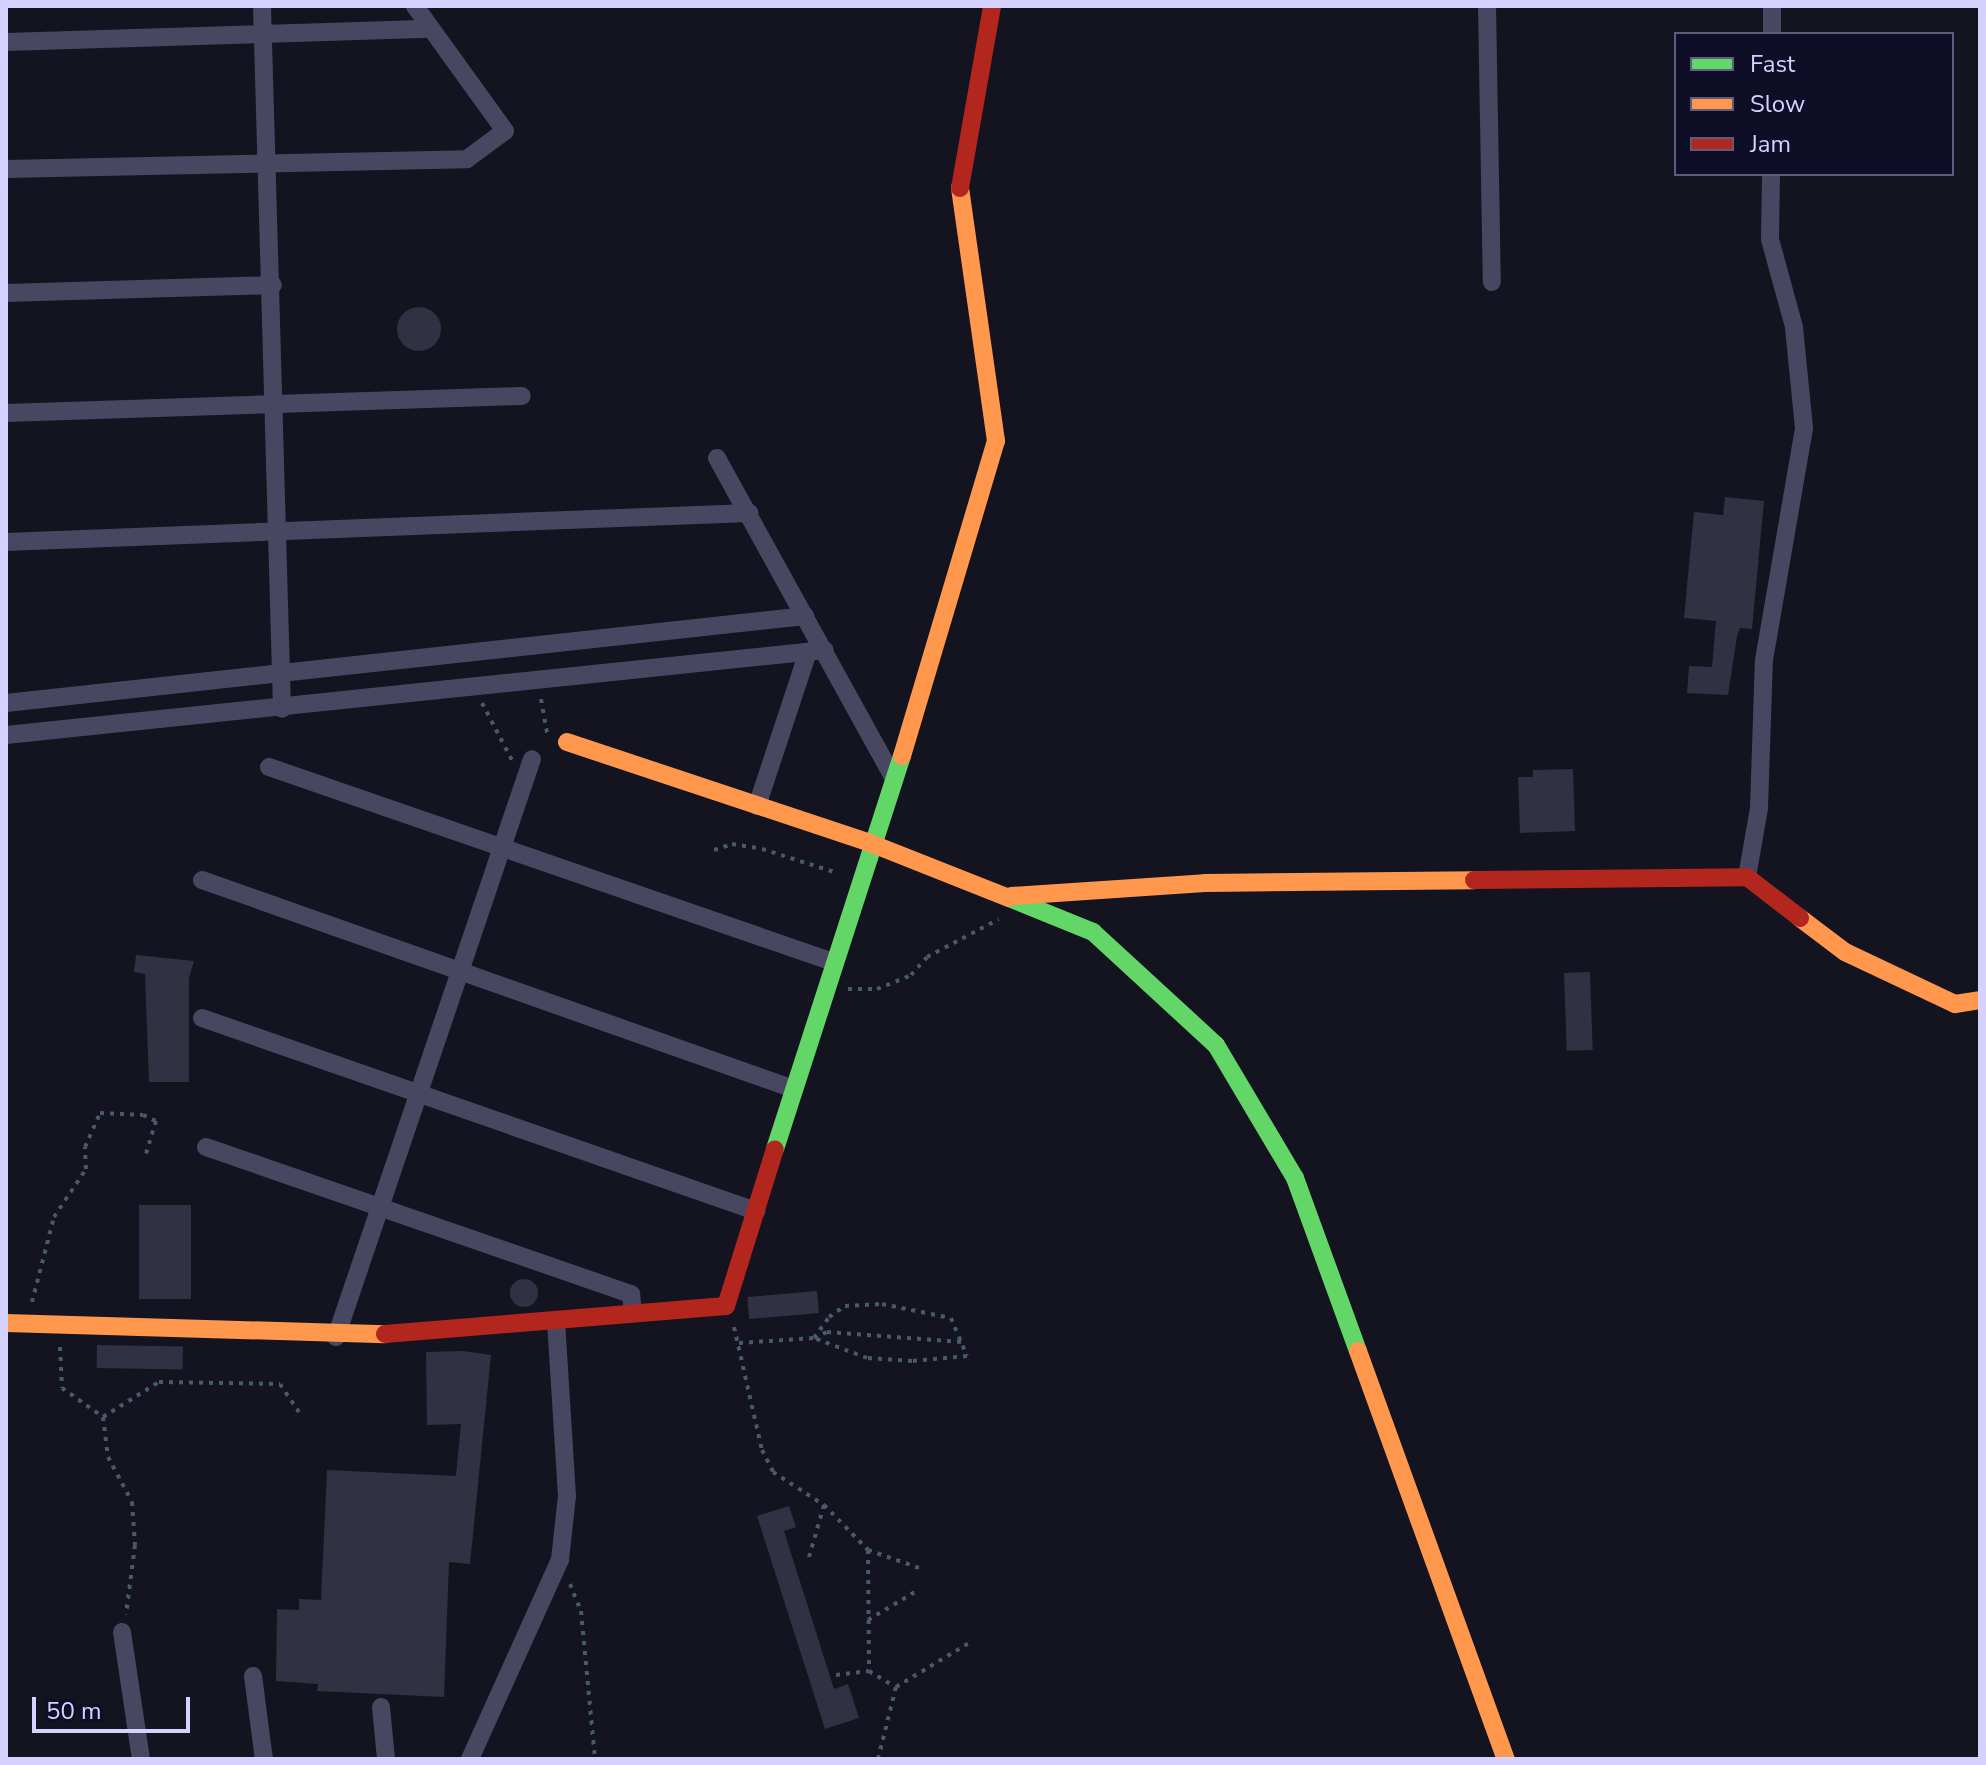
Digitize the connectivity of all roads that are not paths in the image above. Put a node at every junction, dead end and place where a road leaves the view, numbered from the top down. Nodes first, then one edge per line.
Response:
1 (262, 6) edge
2 (415, 6) edge
3 (992, 6) edge
4 (1487, 6) edge
5 (1772, 6) edge
6 (429, 29) junction
7 (1772, 32) edge
8 (263, 36) junction
9 (6, 42) edge
10 (264, 162) junction
11 (6, 169) edge
12 (1771, 176) edge
13 (1492, 282) dead end
14 (273, 285) junction
15 (6, 293) edge
16 (522, 396) dead end
17 (270, 404) junction
18 (6, 413) edge
19 (717, 458) dead end
20 (749, 513) junction
21 (275, 532) junction
22 (6, 542) edge
23 (805, 616) junction
24 (816, 651) junction
25 (280, 676) junction
26 (6, 703) edge
27 (282, 709) junction
28 (6, 735) edge
29 (567, 742) dead end
30 (269, 767) dead end
31 (529, 768) road end
32 (894, 778) junction
33 (757, 806) junction
34 (870, 843) junction
35 (503, 844) junction
36 (1747, 877) junction
37 (202, 880) dead end
38 (1003, 896) junction
39 (460, 970) junction
40 (831, 970) junction
41 (1980, 1000) edge
42 (202, 1018) dead end
43 (794, 1089) junction
44 (418, 1094) junction
45 (206, 1147) dead end
46 (380, 1207) junction
47 (756, 1211) junction
48 (633, 1313) junction
49 (556, 1320) junction
50 (6, 1323) edge
51 (336, 1337) junction
52 (122, 1632) road end
53 (253, 1676) dead end
54 (381, 1707) dead end
55 (141, 1759) edge
56 (264, 1759) edge
57 (386, 1759) edge
58 (470, 1759) edge
59 (1506, 1759) edge

1 - 8 street
2 - 6 street
3 - 32 street
4 - 13 street
5 - 7 street
6 - 8 street
6 - 10 street
8 - 9 street
8 - 10 street
10 - 11 street
10 - 14 street
12 - 36 street
14 - 15 street
14 - 17 street
16 - 17 street
17 - 18 street
17 - 21 street
19 - 20 street
20 - 21 street
20 - 23 street
21 - 22 street
21 - 25 street
23 - 24 street
23 - 25 street
24 - 27 street
24 - 32 street
24 - 33 street
25 - 26 street
25 - 27 street
27 - 28 street
29 - 33 street
30 - 35 street
31 - 35 street
32 - 34 street
33 - 34 street
34 - 38 street
34 - 40 street
35 - 39 street
35 - 40 street
36 - 38 street
36 - 41 street
37 - 39 street
38 - 59 street
39 - 43 street
39 - 44 street
40 - 43 street
42 - 44 street
43 - 47 street
44 - 46 street
44 - 47 street
45 - 46 street
46 - 48 street
46 - 51 street
47 - 48 street
48 - 49 street
49 - 51 street
49 - 58 street
50 - 51 street
52 - 55 street
53 - 56 street
54 - 57 street

